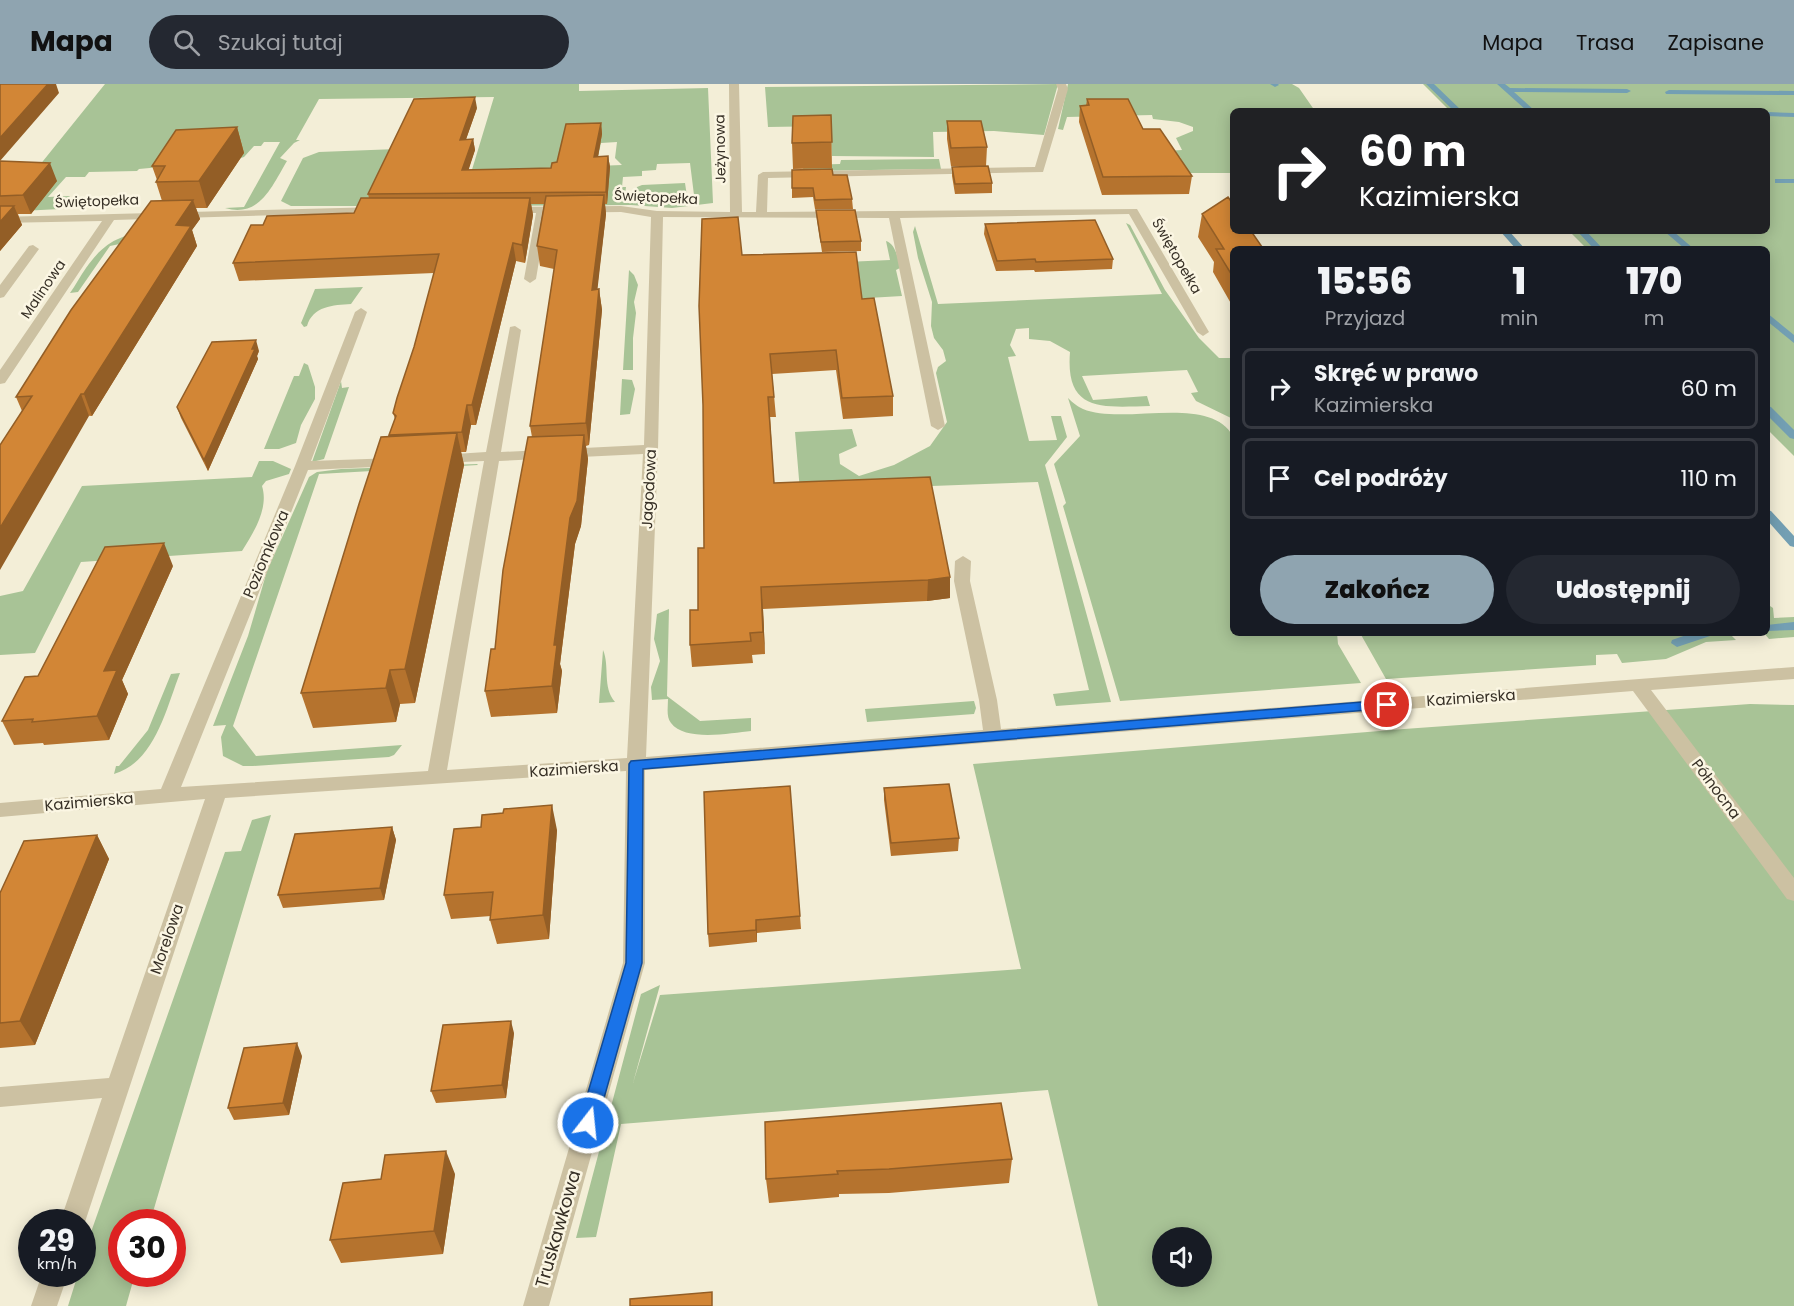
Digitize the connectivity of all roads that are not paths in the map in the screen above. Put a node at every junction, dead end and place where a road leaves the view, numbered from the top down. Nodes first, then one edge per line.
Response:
1 (734, 84) edge
2 (1061, 84) edge
3 (390, 210) edge
4 (495, 210) edge
5 (543, 210) junction
6 (657, 214) junction
7 (736, 214) junction
8 (894, 214) junction
9 (761, 215) junction
10 (111, 216) junction
11 (0, 220) edge
12 (33, 249) dead end
13 (530, 279) dead end
14 (0, 294) edge
15 (361, 312) dead end
16 (515, 330) dead end
17 (1203, 332) dead end
18 (0, 379) edge
19 (938, 426) dead end
20 (651, 449) junction
21 (493, 457) junction
22 (302, 466) junction
23 (963, 561) dead end
24 (1794, 673) edge
25 (1638, 685) junction
26 (993, 736) junction
27 (636, 764) junction
28 (436, 778) junction
29 (217, 792) junction
30 (168, 795) junction
31 (0, 810) edge
32 (1794, 893) edge
33 (117, 1087) junction
34 (0, 1097) edge
35 (76, 1209) edge
36 (51, 1287) edge
37 (44, 1306) edge
38 (536, 1306) edge

1 - 7 street, Jeżynowa
2 - 9 street
3 - 10 street, Świętopełka
4 - 5 street, Świętopełka
5 - 6 street, Świętopełka
5 - 13 street
6 - 7 street, Świętopełka
6 - 20 street, Jagodowa
7 - 9 street, Świętopełka
8 - 9 street, Świętopełka
8 - 17 street, Świętopełka
8 - 19 street
10 - 11 street, Świętopełka
10 - 18 street, Malinowa
12 - 14 street
15 - 22 street, Poziomkowa
16 - 21 street
20 - 21 street
20 - 27 street, Jagodowa
21 - 22 street
21 - 28 street
22 - 30 street, Poziomkowa
23 - 26 street
24 - 25 street, Kazimierska
25 - 26 street, Kazimierska
25 - 32 street, Północna
26 - 27 street, Kazimierska
27 - 28 street, Kazimierska
27 - 38 street, Truskawkowa
28 - 29 street, Kazimierska
29 - 30 street, Kazimierska
29 - 33 street, Morelowa
30 - 31 street, Kazimierska
33 - 34 street
33 - 35 street, Morelowa
36 - 37 street

